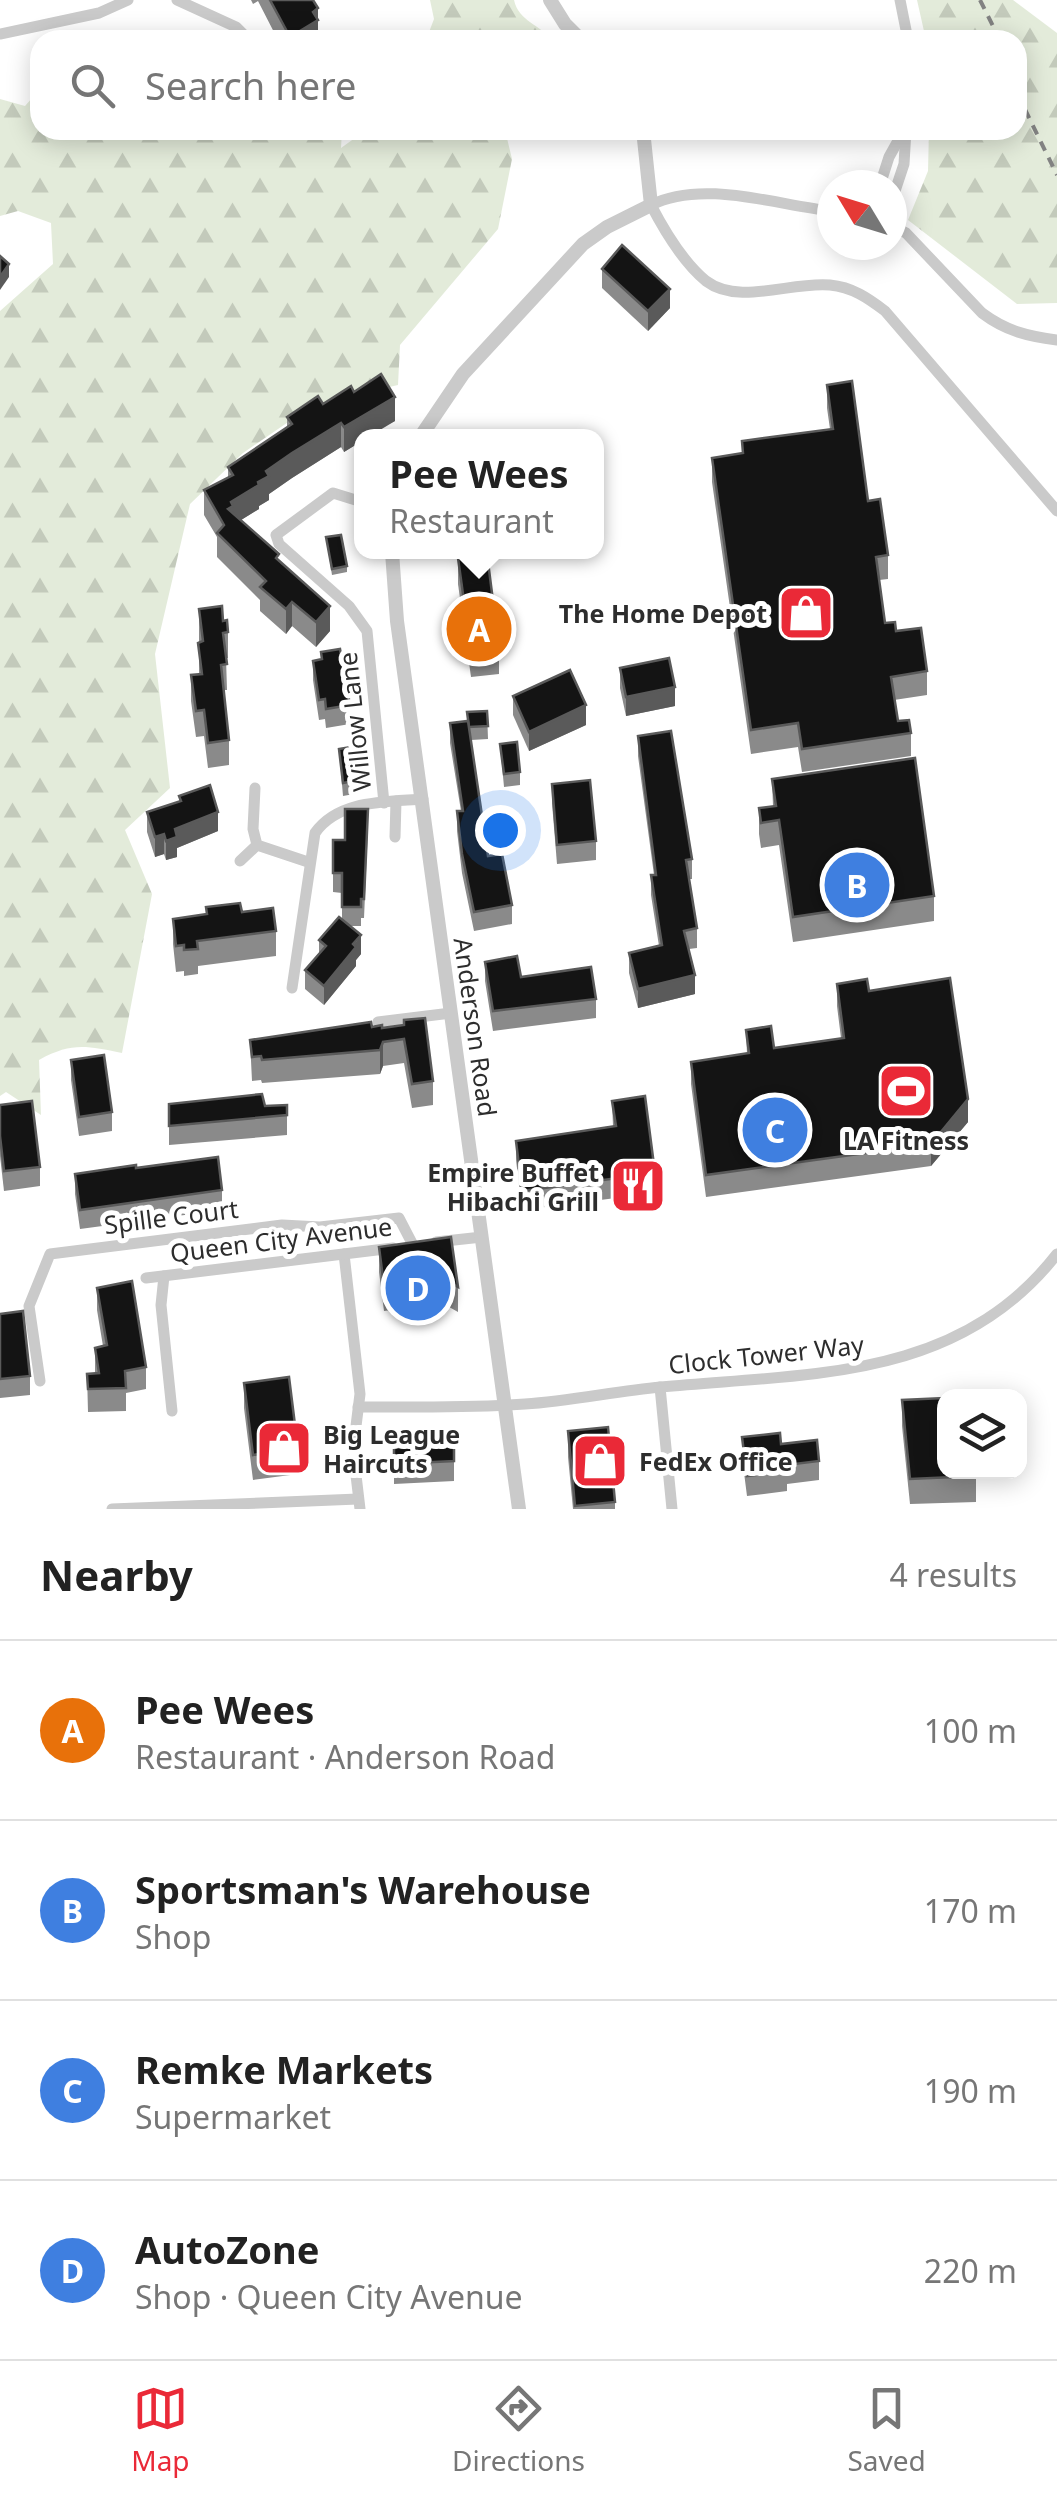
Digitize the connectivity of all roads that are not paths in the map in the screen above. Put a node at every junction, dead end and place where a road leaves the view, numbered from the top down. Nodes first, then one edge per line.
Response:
1 (128, 0) edge
2 (177, 0) edge
3 (550, 0) edge
4 (900, 0) edge
5 (239, 30) edge
6 (571, 30) edge
7 (906, 30) edge
8 (0, 34) edge
9 (644, 140) edge
10 (899, 140) edge
11 (905, 140) edge
12 (885, 170) edge
13 (902, 170) edge
14 (650, 205) junction
15 (817, 209) edge
16 (907, 236) edge
17 (1057, 340) edge
18 (426, 429) edge
19 (354, 500) edge
20 (1057, 511) edge
21 (393, 559) edge
22 (255, 788) dead end
23 (423, 799) junction
24 (390, 802) junction
25 (396, 836) dead end
26 (257, 845) junction
27 (240, 861) dead end
28 (308, 862) junction
29 (292, 988) dead end
30 (451, 1013) junction
31 (378, 1022) edge
32 (482, 1237) junction
33 (413, 1245) junction
34 (344, 1254) junction
35 (1057, 1254) edge
36 (164, 1276) junction
37 (146, 1278) dead end
38 (40, 1381) dead end
39 (660, 1387) junction
40 (504, 1404) junction
41 (358, 1407) junction
42 (172, 1410) dead end
43 (359, 1504) edge
44 (112, 1509) edge
45 (519, 1509) edge
46 (672, 1509) edge

1 - 8 street
2 - 5 street
3 - 6 street
4 - 7 street
9 - 14 street
10 - 12 street
11 - 13 street
14 - 15 street
14 - 18 street
14 - 20 street
16 - 17 street
19 - 24 street, Willow Lane
21 - 23 street, Anderson Road
22 - 26 street
23 - 24 street
23 - 30 street, Anderson Road
24 - 25 street
24 - 28 street
26 - 27 street
26 - 28 street
28 - 29 street
30 - 31 street
30 - 32 street, Anderson Road
32 - 33 street, Queen City Avenue
32 - 40 street, Anderson Road
33 - 34 street, Queen City Avenue
33 - 38 street, Spille Court
34 - 36 street, Queen City Avenue
34 - 41 street
35 - 39 street, Clock Tower Way
36 - 37 street, Queen City Avenue
36 - 42 street
39 - 40 street, Clock Tower Way
39 - 46 street
40 - 41 street, Clock Tower Way
40 - 45 street, Anderson Road
41 - 43 street
43 - 44 street

